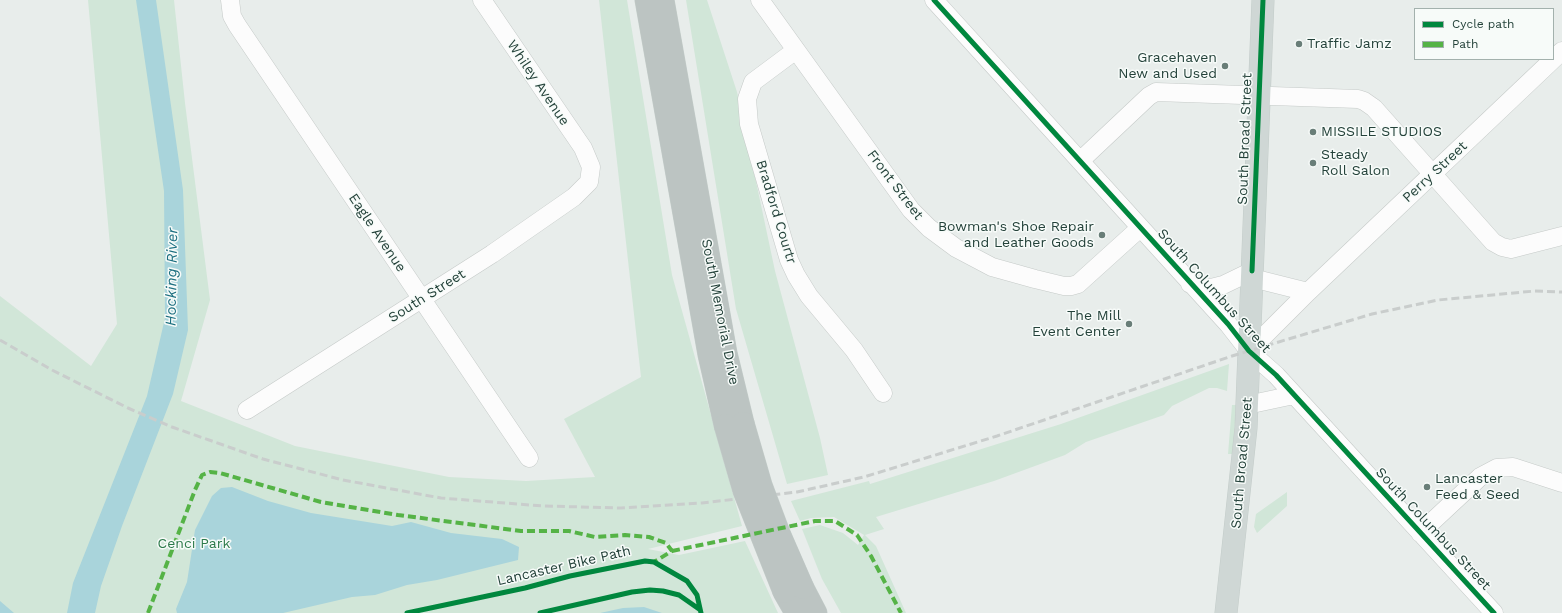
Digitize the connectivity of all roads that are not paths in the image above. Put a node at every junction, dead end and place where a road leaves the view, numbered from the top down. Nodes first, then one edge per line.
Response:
1 (482, 0) edge
2 (646, 0) edge
3 (663, 0) edge
4 (760, 0) edge
5 (934, 0) edge
6 (1263, 0) edge
7 (230, 3) edge
8 (796, 50) junction
9 (1562, 51) edge
10 (1554, 59) edge
11 (1553, 60) edge
12 (1259, 96) junction
13 (1080, 161) junction
14 (591, 167) joint
15 (1432, 175) junction
16 (1140, 228) junction
17 (1562, 236) edge
18 (1252, 274) junction
19 (1190, 284) junction
20 (1308, 292) junction
21 (422, 298) junction
22 (1249, 351) junction
23 (883, 393) dead end
24 (1294, 395) junction
25 (1247, 405) junction
26 (247, 410) dead end
27 (734, 424) junction
28 (530, 458) dead end
29 (1562, 483) edge
30 (1420, 533) junction
31 (794, 590) junction
32 (796, 613) edge
33 (816, 613) edge
34 (1226, 613) edge
35 (1494, 613) edge

1 - 14 street, Whiley Avenue
2 - 27 highway, South Memorial Drive
3 - 27 highway, South Memorial Drive
4 - 8 street, Front Street
5 - 13 street, South Columbus Street
6 - 12 main road, South Broad Street
7 - 21 street, Eagle Avenue
8 - 16 street, Front Street
8 - 23 street, Bradford Courtr
9 - 10 street, Perry Street
11 - 15 street, Perry Street
12 - 13 street
12 - 15 street
12 - 18 main road, South Broad Street
13 - 16 street, South Columbus Street
14 - 21 street, South Street
15 - 17 street
15 - 20 street, Perry Street
16 - 19 street, South Columbus Street
18 - 19 street, South Columbus Street
18 - 20 street
18 - 22 main road, South Broad Street
19 - 22 street, South Columbus Street
20 - 22 street, Perry Street
21 - 26 street, South Street
21 - 28 street, Eagle Avenue
22 - 24 street, South Columbus Street
22 - 25 main road, South Broad Street
24 - 25 street
24 - 30 street, South Columbus Street
25 - 34 main road, South Broad Street
27 - 31 highway, South Memorial Drive, bridge
29 - 30 street
30 - 35 street, South Columbus Street
31 - 32 highway, South Memorial Drive
31 - 33 highway, South Memorial Drive

